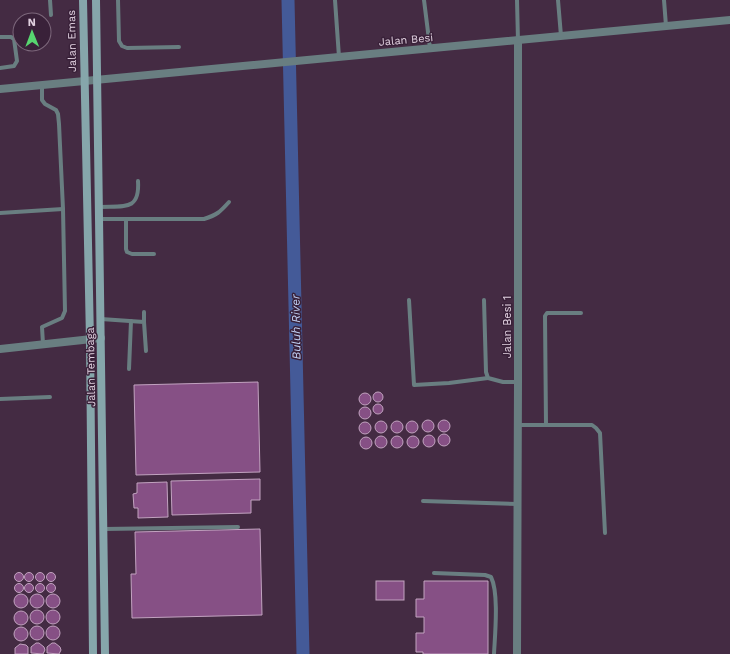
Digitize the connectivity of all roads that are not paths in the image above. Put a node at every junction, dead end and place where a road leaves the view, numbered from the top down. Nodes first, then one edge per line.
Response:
1 (50, 0) edge
2 (83, 0) edge
3 (96, 0) edge
4 (118, 0) edge
5 (335, 0) edge
6 (424, 0) edge
7 (517, 0) edge
8 (558, 0) edge
9 (664, 0) edge
10 (52, 12) edge
11 (730, 20) edge
12 (666, 26) junction
13 (561, 36) junction
14 (0, 37) edge
15 (518, 41) junction
16 (179, 47) dead end
17 (430, 49) junction
18 (339, 57) junction
19 (0, 68) edge
20 (98, 80) junction
21 (84, 81) junction
22 (42, 85) junction
23 (0, 89) edge
24 (138, 181) dead end
25 (229, 202) dead end
26 (100, 207) junction
27 (63, 209) junction
28 (0, 213) edge
29 (100, 219) junction
30 (126, 220) junction
31 (154, 254) dead end
32 (410, 300) dead end
33 (484, 300) dead end
34 (144, 312) dead end
35 (581, 313) dead end
36 (101, 320) junction
37 (131, 321) junction
38 (144, 322) junction
39 (101, 338) junction
40 (90, 340) junction
41 (43, 344) junction
42 (0, 349) edge
43 (146, 351) dead end
44 (129, 369) dead end
45 (488, 378) junction
46 (518, 382) junction
47 (50, 398) dead end
48 (0, 399) edge
49 (518, 424) junction
50 (546, 425) junction
51 (424, 501) dead end
52 (518, 504) junction
53 (238, 527) dead end
54 (104, 529) junction
55 (605, 533) dead end
56 (434, 572) dead end
57 (93, 654) edge
58 (105, 654) edge
59 (494, 654) edge
60 (517, 654) edge

1 - 10 lane
2 - 21 main road, Jalan Emas
3 - 20 main road
4 - 16 lane
5 - 18 lane
6 - 17 lane
7 - 15 lane, Jalan Besi 1
8 - 13 lane
9 - 12 lane
11 - 12 street, Jalan Besi
12 - 13 street, Jalan Besi
13 - 15 street, Jalan Besi
14 - 19 lane
15 - 17 street, Jalan Besi
15 - 46 street, Jalan Besi 1
17 - 18 street, Jalan Besi
18 - 20 street, Jalan Besi
20 - 21 street, Jalan Besi
20 - 26 main road, Jalan Tembaga
21 - 22 street, Jalan Besi
21 - 40 main road, Jalan Tembaga
22 - 23 street, Jalan Besi
22 - 27 lane
24 - 26 lane
25 - 30 lane
26 - 29 main road, Jalan Tembaga
27 - 28 lane
27 - 41 lane
29 - 30 lane
29 - 36 main road, Jalan Tembaga
30 - 31 lane
32 - 45 lane
33 - 45 lane
34 - 38 lane
35 - 50 lane
36 - 37 lane
36 - 39 main road, Jalan Tembaga
37 - 38 lane
37 - 44 lane
38 - 43 lane
39 - 40 street
39 - 54 main road, Jalan Tembaga
40 - 41 street
40 - 57 main road, Jalan Tembaga
41 - 42 street
45 - 46 lane
46 - 49 street, Jalan Besi 1
47 - 48 lane
49 - 50 lane
49 - 52 street, Jalan Besi 1
50 - 55 lane
51 - 52 lane
52 - 60 street, Jalan Besi 1
53 - 54 lane
54 - 58 main road, Jalan Tembaga
56 - 59 lane

